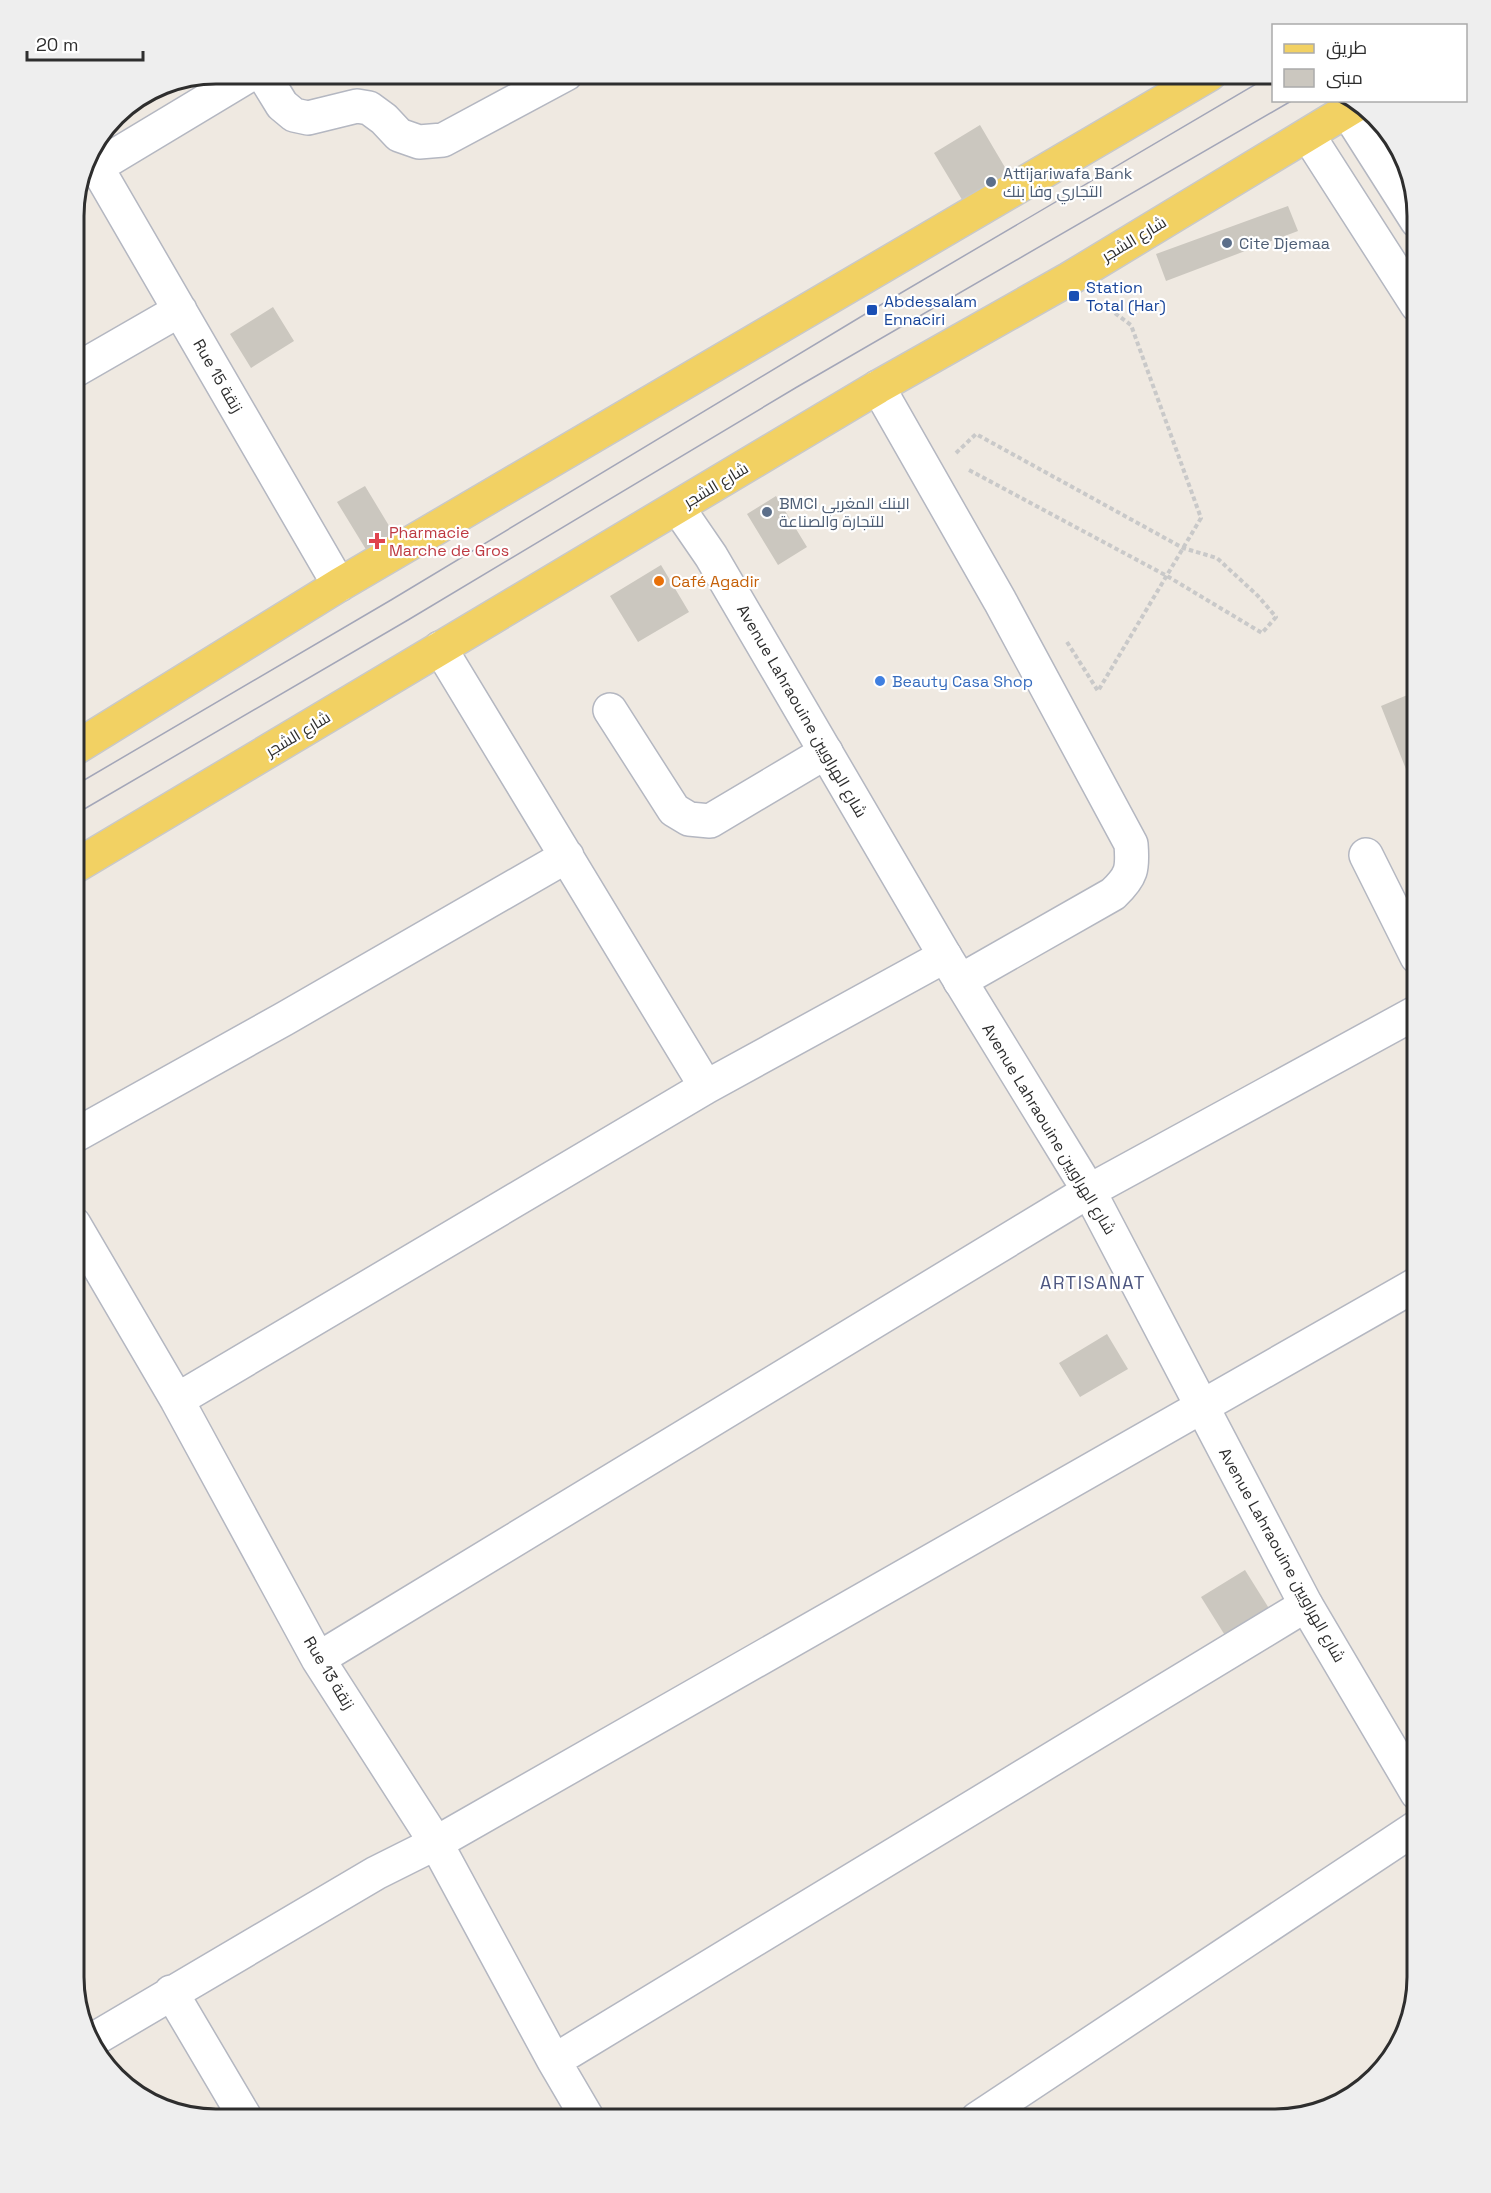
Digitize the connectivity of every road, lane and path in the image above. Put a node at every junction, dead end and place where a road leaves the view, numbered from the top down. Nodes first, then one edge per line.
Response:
1 (233, 84) edge
2 (269, 84) edge
3 (547, 84) edge
4 (1191, 84) edge
5 (1352, 109) edge
6 (1355, 111) edge
7 (1308, 135) junction
8 (98, 158) edge
9 (96, 163) edge
10 (1406, 200) edge
11 (1407, 288) edge
12 (1096, 300) dead end
13 (180, 310) junction
14 (84, 365) edge
15 (878, 387) junction
16 (949, 460) dead end
17 (960, 465) dead end
18 (678, 508) junction
19 (1183, 548) junction
20 (1167, 576) junction
21 (339, 585) junction
22 (1066, 641) dead end
23 (441, 648) junction
24 (610, 710) dead end
25 (84, 743) edge
26 (826, 752) junction
27 (1366, 855) dead end
28 (567, 856) junction
29 (84, 861) edge
30 (1407, 935) edge
31 (952, 969) junction
32 (1407, 1018) edge
33 (706, 1087) junction
34 (84, 1130) edge
35 (1089, 1191) junction
36 (84, 1241) edge
37 (1407, 1292) edge
38 (177, 1400) junction
39 (1202, 1407) junction
40 (1306, 1605) junction
41 (318, 1659) junction
42 (1407, 1775) edge
43 (1407, 1834) edge
44 (436, 1844) junction
45 (171, 1992) junction
46 (99, 2036) edge
47 (554, 2061) junction
48 (240, 2109) edge
49 (582, 2109) edge
50 (992, 2109) edge

1 - 8 street, Rue 15 زنقة
2 - 3 street
4 - 21 main road
5 - 7 main road, شارع الشجر
6 - 10 street
7 - 11 street
7 - 15 main road, شارع الشجر
9 - 13 street, Rue 15 زنقة
12 - 19 path
13 - 14 street
13 - 21 street, Rue 15 زنقة
15 - 18 main road, شارع الشجر
15 - 31 street
16 - 19 path
17 - 20 path
18 - 23 main road, شارع الشجر
18 - 26 street, Avenue Lahraouine شارع الهراويين
19 - 20 path
19 - 20 path
20 - 22 path
21 - 25 main road
23 - 28 street
23 - 29 main road, شارع الشجر
24 - 26 street
26 - 31 street, Avenue Lahraouine شارع الهراويين
27 - 30 street
28 - 33 street
28 - 34 street
31 - 33 street
31 - 35 street, Avenue Lahraouine شارع الهراويين
32 - 35 street
33 - 38 street
35 - 39 street, Avenue Lahraouine شارع الهراويين
35 - 41 street
36 - 38 street, Rue 13 زنقة
37 - 39 street
38 - 41 street, Rue 13 زنقة
39 - 40 street, Avenue Lahraouine شارع الهراويين
39 - 44 street
40 - 42 street, Avenue Lahraouine شارع الهراويين
40 - 47 street
41 - 44 street, Rue 13 زنقة
43 - 50 street
44 - 45 street
44 - 47 street, Rue 13 زنقة
45 - 46 street
45 - 48 street
47 - 49 street, Rue 13 زنقة

